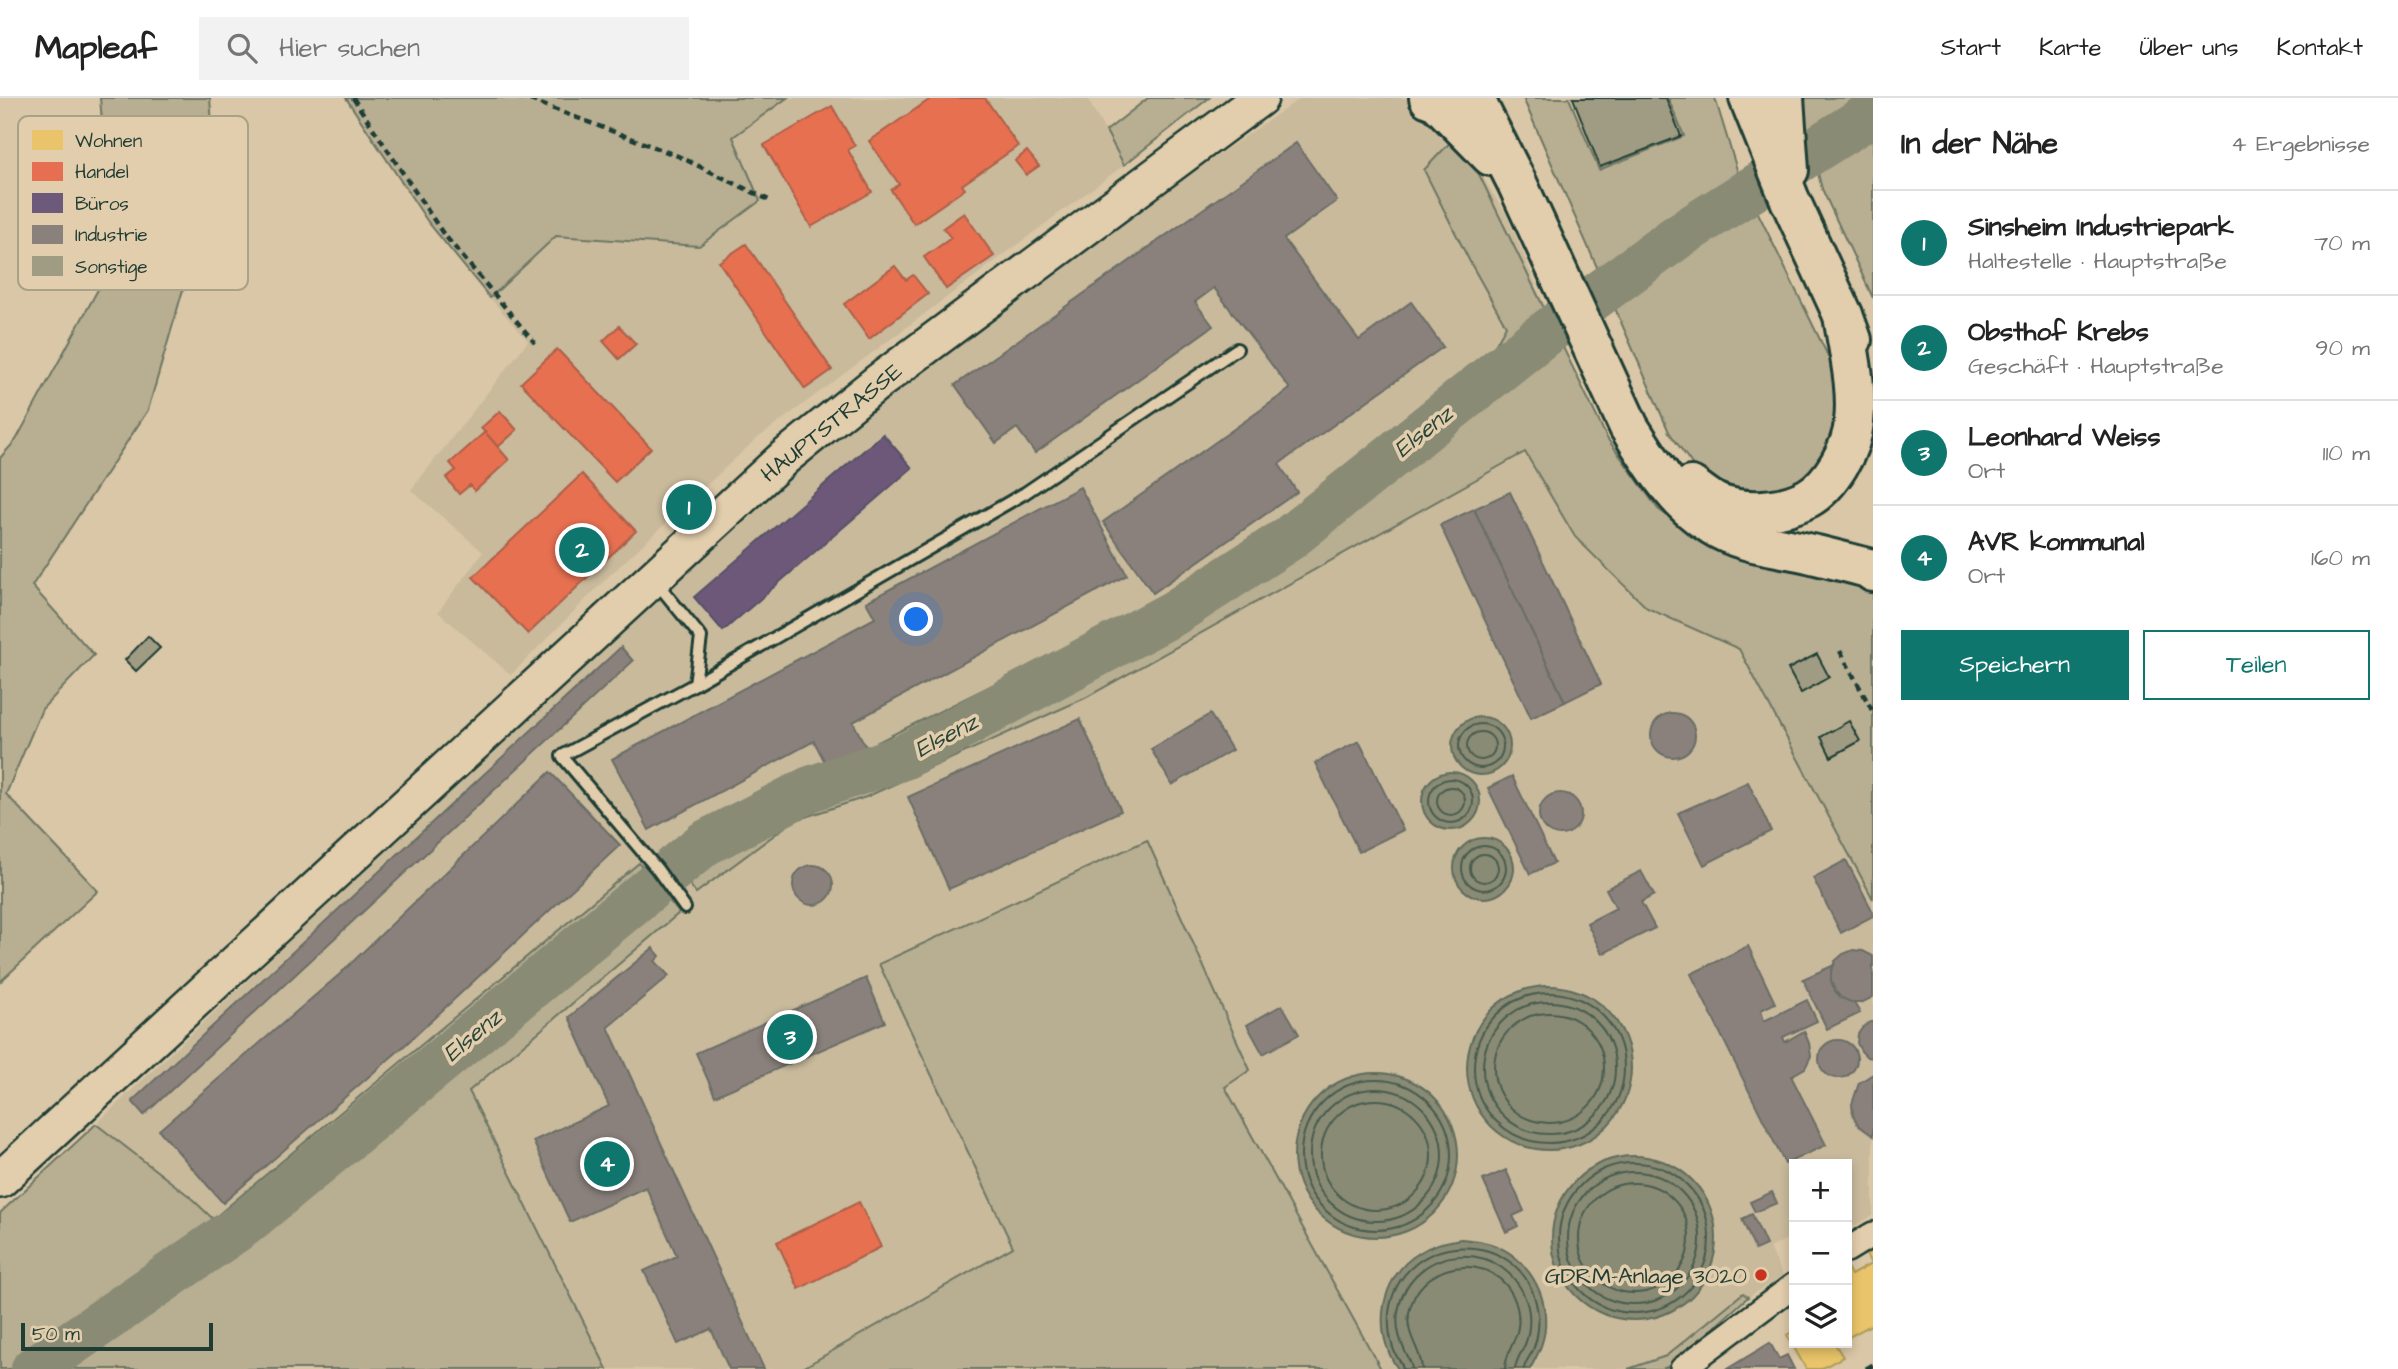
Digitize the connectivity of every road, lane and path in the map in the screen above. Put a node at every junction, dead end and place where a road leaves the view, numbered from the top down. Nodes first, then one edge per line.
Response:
1 (353, 98) edge
2 (518, 98) edge
3 (1260, 98) edge
4 (1429, 98) edge
5 (1474, 98) edge
6 (1762, 100) edge
7 (1517, 183) junction
8 (771, 201) dead end
9 (1843, 315) junction
10 (535, 343) dead end
11 (1873, 343) edge
12 (1237, 349) dead end
13 (1873, 405) edge
14 (1649, 460) junction
15 (1873, 572) edge
16 (653, 578) junction
17 (1840, 651) dead end
18 (695, 684) junction
19 (1873, 712) edge
20 (685, 908) dead end
21 (0, 1180) edge
22 (1873, 1234) edge
23 (1852, 1247) edge
24 (1789, 1289) edge
25 (1682, 1369) edge

1 - 10 path
2 - 8 path
3 - 16 main road, HAUPTSTRASSE
4 - 7 highway
5 - 7 highway
6 - 9 highway
7 - 14 highway
9 - 11 highway
9 - 13 highway
9 - 14 highway
12 - 18 lane
14 - 15 highway
16 - 18 lane
16 - 21 main road, HAUPTSTRASSE
17 - 19 path
18 - 20 lane
22 - 23 street
24 - 25 street

